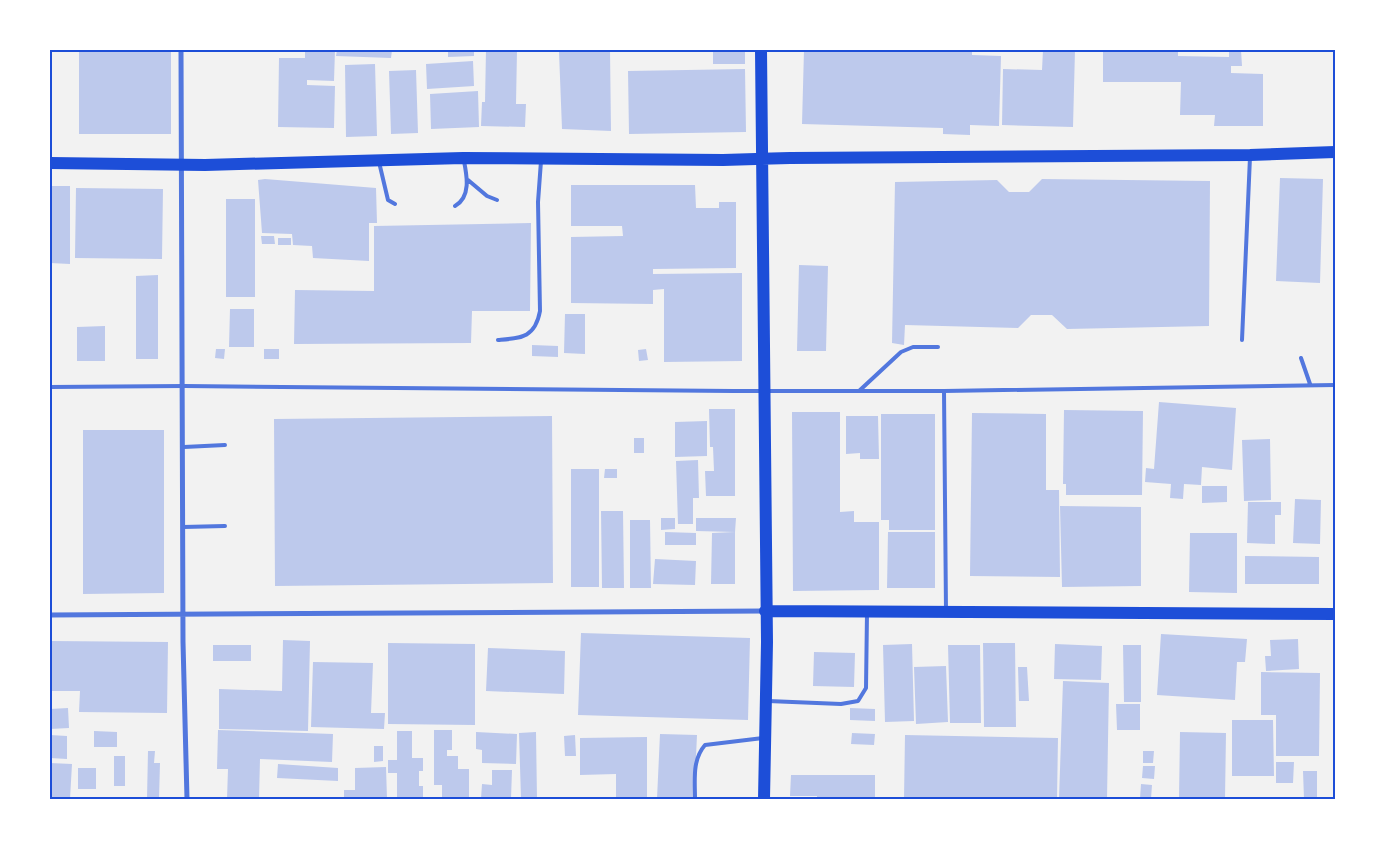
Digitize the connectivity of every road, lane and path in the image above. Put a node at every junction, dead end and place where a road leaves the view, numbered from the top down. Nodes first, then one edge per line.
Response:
1 (181, 50) edge
2 (761, 50) edge
3 (1335, 152) edge
4 (1250, 155) junction
5 (463, 158) junction
6 (542, 158) junction
7 (762, 159) junction
8 (378, 160) junction
9 (50, 163) edge
10 (182, 165) junction
11 (468, 180) junction
12 (496, 200) dead end
13 (395, 204) dead end
14 (455, 206) dead end
15 (498, 340) dead end
16 (1242, 340) dead end
17 (938, 347) dead end
18 (1301, 358) dead end
19 (1310, 384) junction
20 (1335, 385) edge
21 (184, 386) junction
22 (50, 387) edge
23 (764, 391) junction
24 (859, 391) junction
25 (944, 391) junction
26 (225, 445) dead end
27 (184, 447) junction
28 (225, 526) dead end
29 (183, 527) junction
30 (765, 611) junction
31 (867, 613) junction
32 (946, 613) junction
33 (183, 614) junction
34 (1335, 614) edge
35 (50, 615) edge
36 (766, 701) junction
37 (765, 738) junction
38 (187, 799) edge
39 (695, 799) edge
40 (764, 799) edge

1 - 10 street
2 - 7 main road
3 - 4 main road
4 - 7 main road
4 - 16 lane
5 - 6 main road
5 - 8 main road
5 - 11 lane
6 - 7 main road
6 - 15 lane
7 - 23 main road
8 - 10 main road
8 - 13 lane
9 - 10 main road
10 - 21 street
11 - 12 lane
11 - 14 lane
17 - 24 lane
18 - 19 lane
19 - 20 lane
19 - 25 lane
21 - 22 lane
21 - 23 lane
21 - 27 street
23 - 24 lane
23 - 30 main road
24 - 25 lane
25 - 32 lane
26 - 27 lane
27 - 29 street
28 - 29 lane
29 - 33 street
30 - 31 main road
30 - 33 street
30 - 36 main road
31 - 32 main road
31 - 36 lane
32 - 34 main road
33 - 35 street
33 - 38 street
36 - 37 main road
37 - 39 lane
37 - 40 main road

